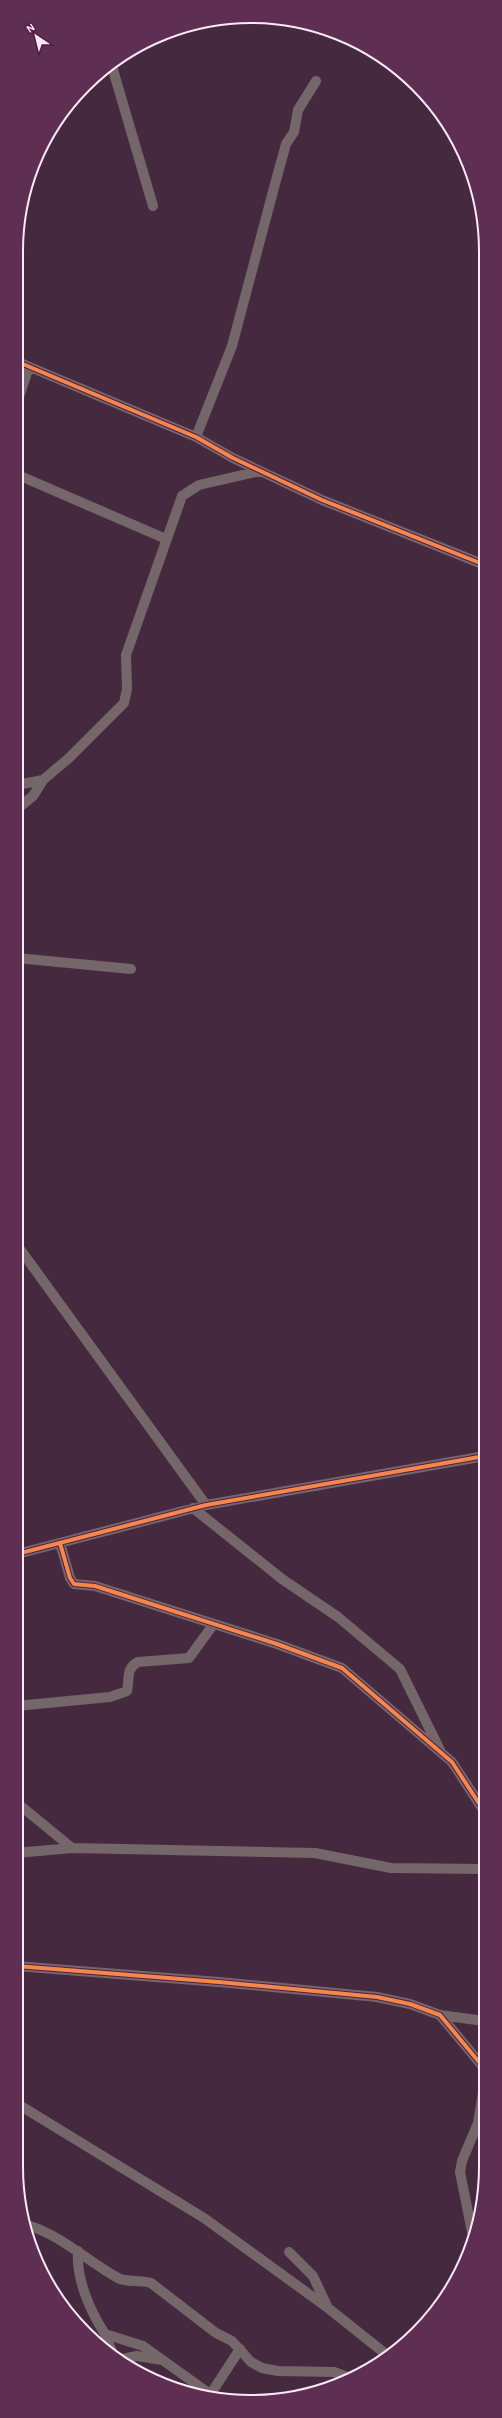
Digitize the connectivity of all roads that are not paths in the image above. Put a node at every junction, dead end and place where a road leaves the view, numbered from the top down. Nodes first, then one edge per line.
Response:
1 (113, 69) edge
2 (316, 80) dead end
3 (153, 206) dead end
4 (23, 364) edge
5 (29, 367) junction
6 (23, 385) edge
7 (196, 437) junction
8 (260, 471) junction
9 (23, 477) edge
10 (166, 539) junction
11 (479, 563) edge
12 (43, 780) junction
13 (23, 784) edge
14 (23, 804) edge
15 (23, 959) edge
16 (131, 969) dead end
17 (23, 1253) edge
18 (479, 1457) edge
19 (206, 1505) junction
20 (193, 1508) junction
21 (60, 1543) junction
22 (23, 1552) edge
23 (213, 1625) junction
24 (23, 1705) edge
25 (441, 1752) junction
26 (479, 1803) edge
27 (23, 1808) edge
28 (72, 1848) junction
29 (23, 1852) edge
30 (479, 1869) edge
31 (23, 1967) edge
32 (440, 2015) junction
33 (479, 2020) edge
34 (479, 2062) edge
35 (23, 2107) edge
36 (479, 2117) edge
37 (31, 2226) edge
38 (471, 2226) edge
39 (78, 2251) junction
40 (289, 2252) dead end
41 (328, 2308) junction
42 (105, 2334) junction
43 (110, 2346) edge
44 (240, 2349) junction
45 (383, 2353) edge
46 (127, 2359) edge
47 (164, 2361) junction
48 (343, 2375) edge
49 (205, 2390) edge
50 (212, 2392) edge

1 - 3 street
2 - 7 street
4 - 5 street
5 - 6 street
5 - 7 street
7 - 8 street
8 - 10 street
8 - 11 street
9 - 10 street
10 - 12 street
12 - 13 street
12 - 14 street
15 - 16 street
17 - 19 street
18 - 19 street
19 - 20 street
20 - 21 street
20 - 25 street
21 - 22 street
21 - 23 street
23 - 24 street
23 - 25 street
25 - 26 street
27 - 28 street
28 - 29 street
28 - 30 street
31 - 32 street
32 - 33 street
32 - 34 street
35 - 41 street
36 - 38 street
37 - 39 street
39 - 42 street
39 - 44 street
40 - 41 street
41 - 45 street
42 - 43 street
42 - 47 street
44 - 48 street
44 - 50 street
46 - 47 street
47 - 49 street

